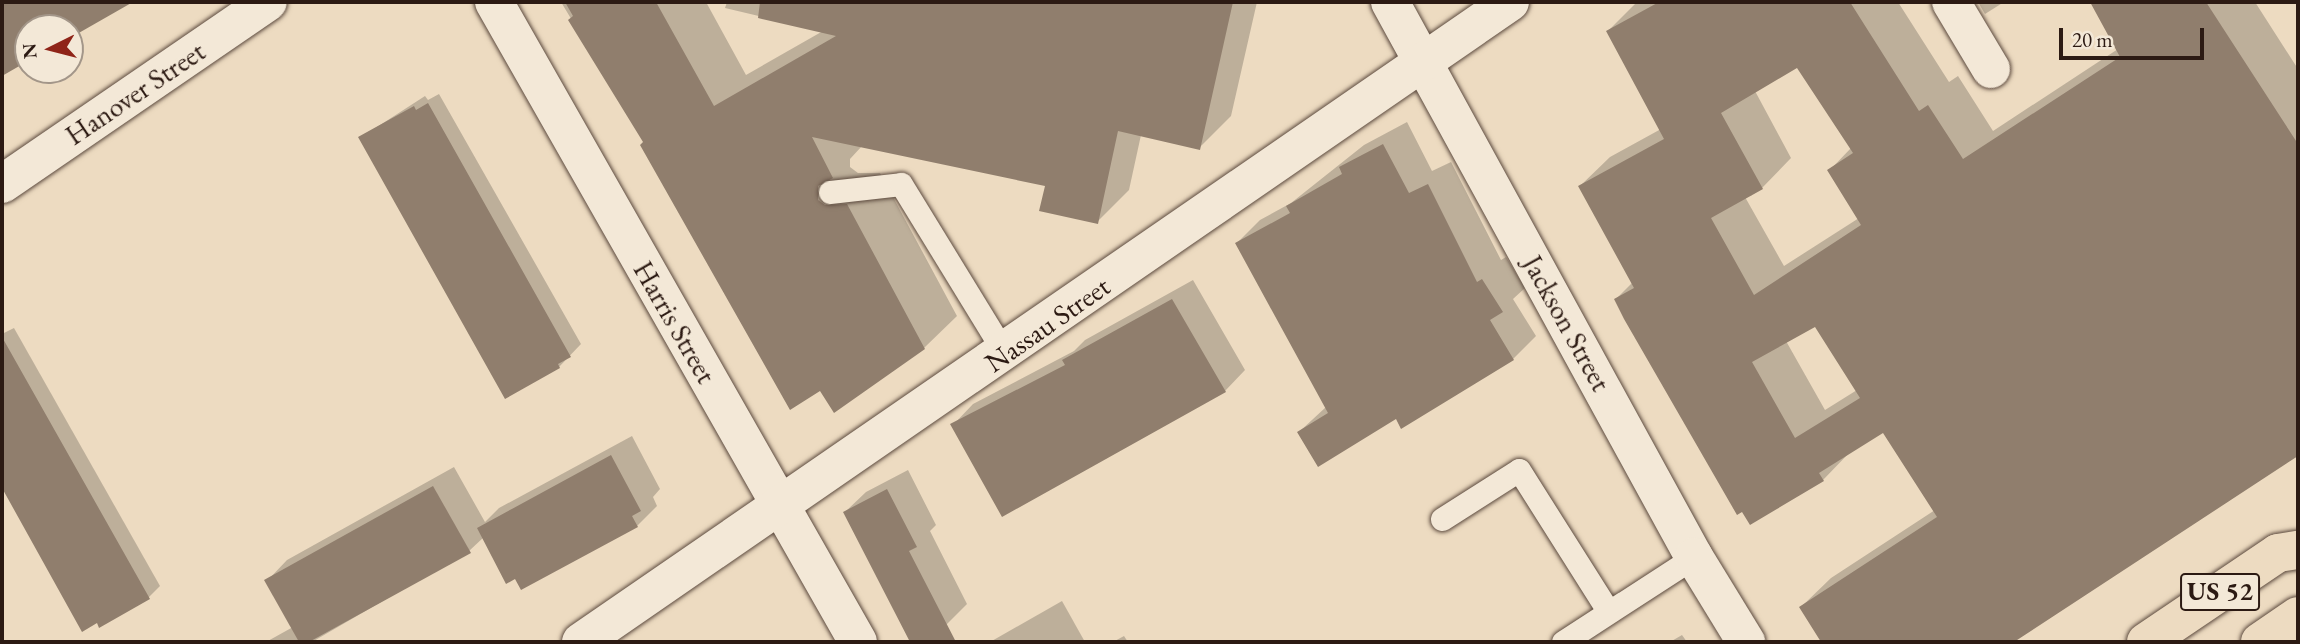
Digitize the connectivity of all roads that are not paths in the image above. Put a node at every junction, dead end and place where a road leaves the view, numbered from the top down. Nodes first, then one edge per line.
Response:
1 (268, 2) edge
2 (494, 2) edge
3 (1390, 2) edge
4 (1510, 2) edge
5 (1951, 2) edge
6 (1424, 60) junction
7 (1991, 69) dead end
8 (2, 184) edge
9 (830, 192) dead end
10 (1005, 354) junction
11 (780, 508) junction
12 (1442, 519) dead end
13 (2298, 550) edge
14 (1694, 557) junction
15 (1608, 611) junction
16 (2298, 616) edge
17 (581, 642) edge
18 (858, 642) edge
19 (1563, 642) edge
20 (1746, 642) edge
21 (2146, 642) edge
22 (2260, 642) edge

1 - 8 street, Hanover Street
2 - 11 street, Harris Street
3 - 6 street, Jackson Street
4 - 6 street, Nassau Street
5 - 7 street
6 - 10 street, Nassau Street
6 - 14 street, Jackson Street
9 - 10 lane
10 - 11 street, Nassau Street
11 - 17 street, Nassau Street
11 - 18 street, Harris Street
12 - 15 lane
13 - 21 main road, US 52
14 - 15 lane
14 - 20 street, Jackson Street
15 - 19 lane
16 - 22 main road, US 52

